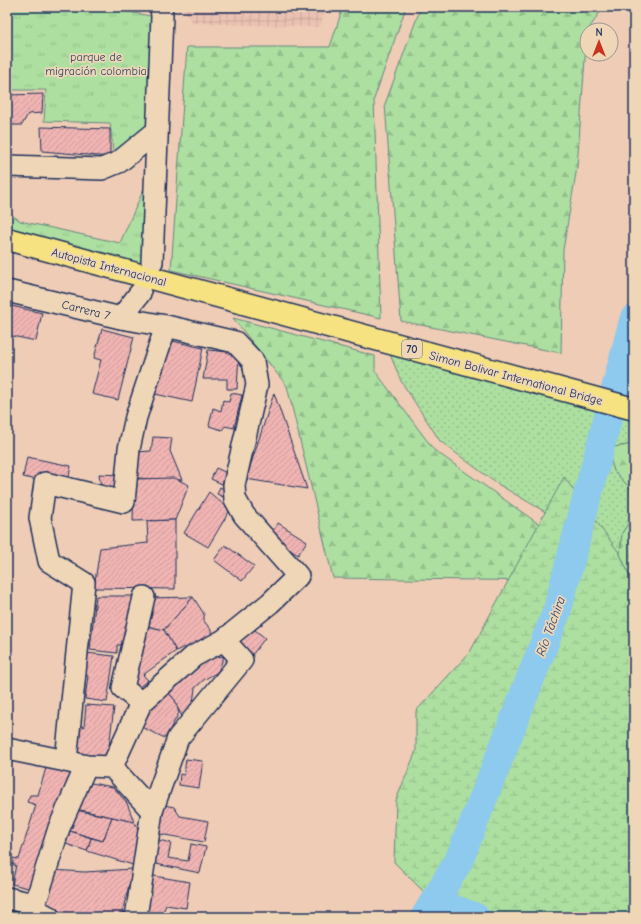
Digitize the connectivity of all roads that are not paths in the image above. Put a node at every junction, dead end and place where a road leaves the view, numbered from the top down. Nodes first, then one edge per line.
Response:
1 (161, 7) edge
2 (157, 131) junction
3 (7, 166) edge
4 (14, 242) edge
5 (152, 262) dead end
6 (190, 290) joint
7 (7, 291) edge
8 (140, 294) dead end
9 (121, 318) junction
10 (166, 326) junction
11 (634, 409) edge
12 (144, 597) dead end
13 (224, 640) junction
14 (141, 703) junction
15 (7, 749) edge
16 (66, 761) junction
17 (86, 766) junction
18 (112, 767) junction
19 (152, 811) junction
20 (7, 898) edge
21 (41, 911) edge
22 (136, 917) edge

1 - 2 street
2 - 3 street
2 - 5 street
4 - 6 highway, Autopista Internacional / 70
6 - 11 highway, Simon Bolivar International Bridge / 70
7 - 9 street, Carrera 7
8 - 9 street
9 - 10 street, Carrera 7
10 - 13 street, Carrera 7
10 - 16 street
12 - 14 street
13 - 14 street
13 - 19 street
14 - 18 street
15 - 16 street
16 - 17 street
17 - 18 street
17 - 21 street
18 - 19 street
19 - 22 street
20 - 21 street

